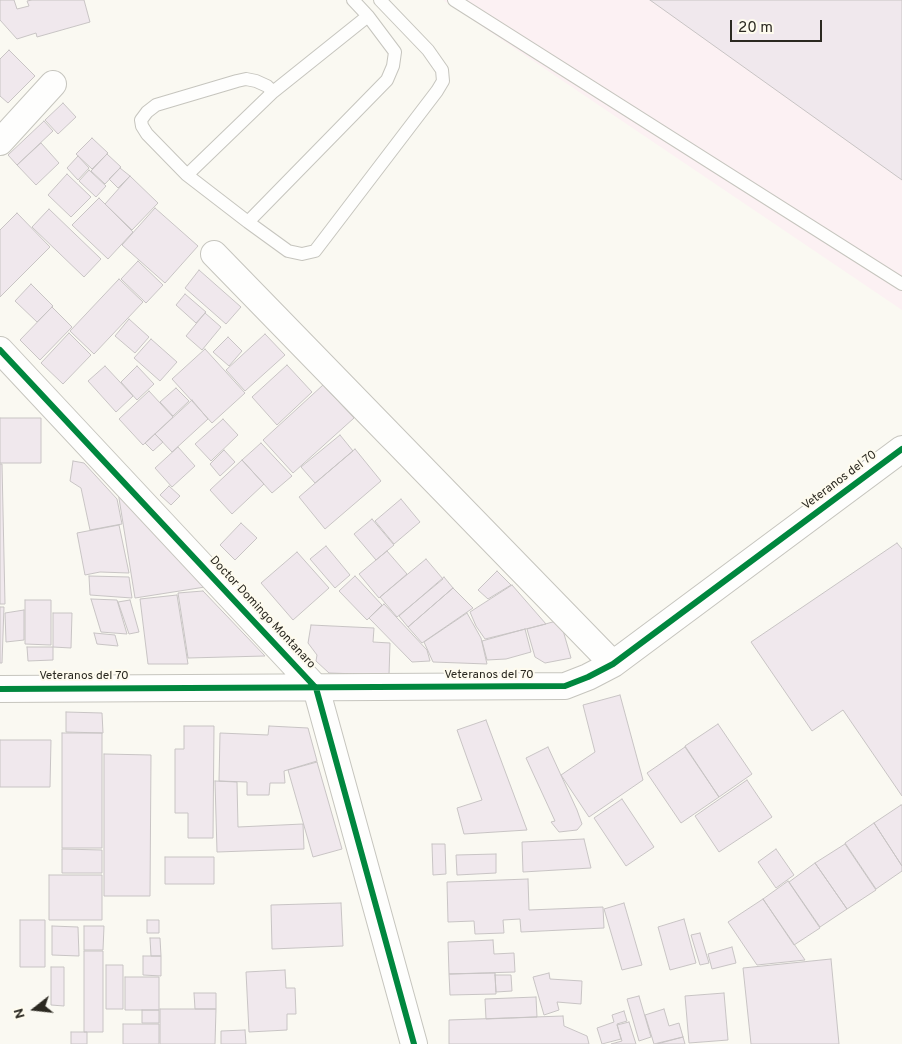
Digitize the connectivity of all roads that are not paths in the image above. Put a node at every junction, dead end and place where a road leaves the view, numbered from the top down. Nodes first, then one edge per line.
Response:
1 (353, 0) edge
2 (380, 0) edge
3 (454, 0) edge
4 (368, 16) junction
5 (53, 84) dead end
6 (273, 92) junction
7 (0, 142) edge
8 (187, 175) junction
9 (248, 222) junction
10 (214, 254) dead end
11 (902, 284) edge
12 (0, 350) edge
13 (902, 449) edge
14 (613, 664) junction
15 (316, 688) junction
16 (0, 689) edge
17 (414, 1044) edge

1 - 4 lane
2 - 9 lane
3 - 11 lane
4 - 6 lane
4 - 9 lane
5 - 7 street
6 - 8 lane
6 - 8 lane
8 - 9 lane
10 - 14 street
12 - 15 street, Doctor Domingo Montanaro
13 - 14 street, Veteranos del 70
14 - 15 street, Veteranos del 70
15 - 16 street, Veteranos del 70
15 - 17 street, Doctor Domingo Montanaro

